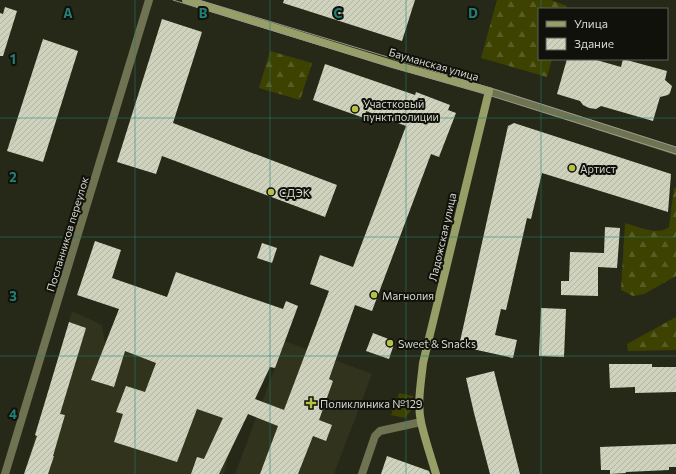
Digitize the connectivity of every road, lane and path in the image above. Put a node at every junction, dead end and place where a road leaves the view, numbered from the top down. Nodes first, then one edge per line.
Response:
1 (149, 0) edge
2 (186, 0) edge
3 (489, 91) junction
4 (676, 151) edge
5 (421, 422) junction
6 (5, 474) edge
7 (362, 474) edge
8 (436, 474) edge

1 - 6 street, Посланников переулок
2 - 3 street, Бауманская улица
3 - 4 street, Бауманская улица
3 - 5 street, Ладожская улица
5 - 7 street
5 - 8 street, Ладожская улица

